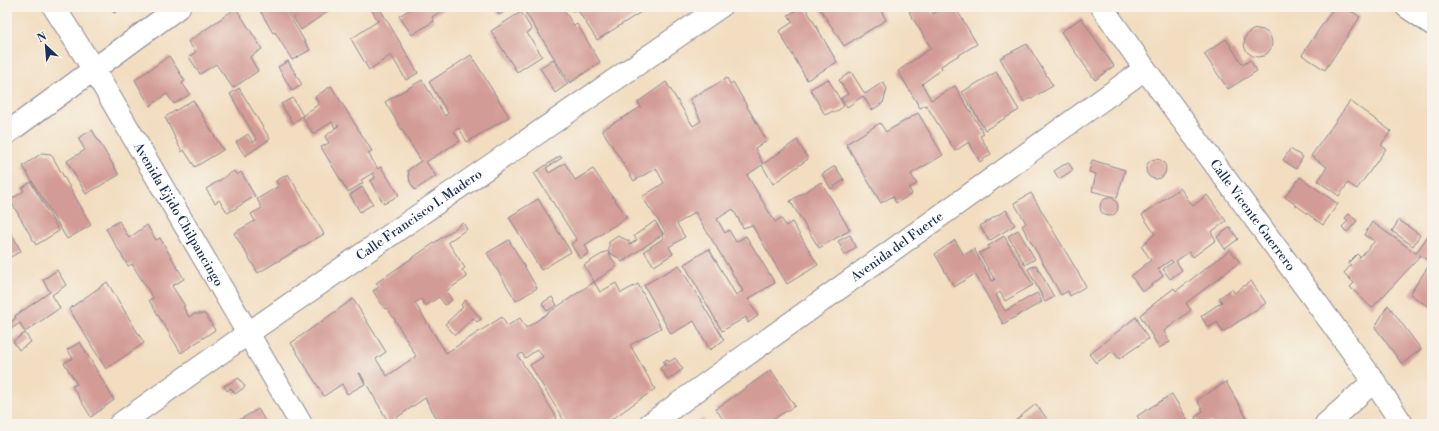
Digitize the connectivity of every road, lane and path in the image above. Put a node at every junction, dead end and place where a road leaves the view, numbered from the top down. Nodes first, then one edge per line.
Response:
1 (54, 7) edge
2 (179, 7) edge
3 (720, 7) edge
4 (1102, 7) edge
5 (1407, 7) edge
6 (1432, 24) edge
7 (1145, 69) junction
8 (94, 70) junction
9 (7, 133) edge
10 (247, 334) junction
11 (1374, 381) junction
12 (120, 424) edge
13 (301, 424) edge
14 (650, 424) edge
15 (1326, 424) edge
16 (1402, 424) edge

1 - 8 street, Avenida Ejido Chilpancingo
2 - 8 street
3 - 10 street, Calle Francisco I. Madero
4 - 7 street, Calle Vicente Guerrero
5 - 6 street
7 - 11 street, Calle Vicente Guerrero
7 - 14 street, Avenida del Fuerte
8 - 9 street
8 - 10 street, Avenida Ejido Chilpancingo
10 - 12 street, Calle Francisco I. Madero
10 - 13 street, Avenida Ejido Chilpancingo
11 - 15 street
11 - 16 street, Calle Vicente Guerrero

